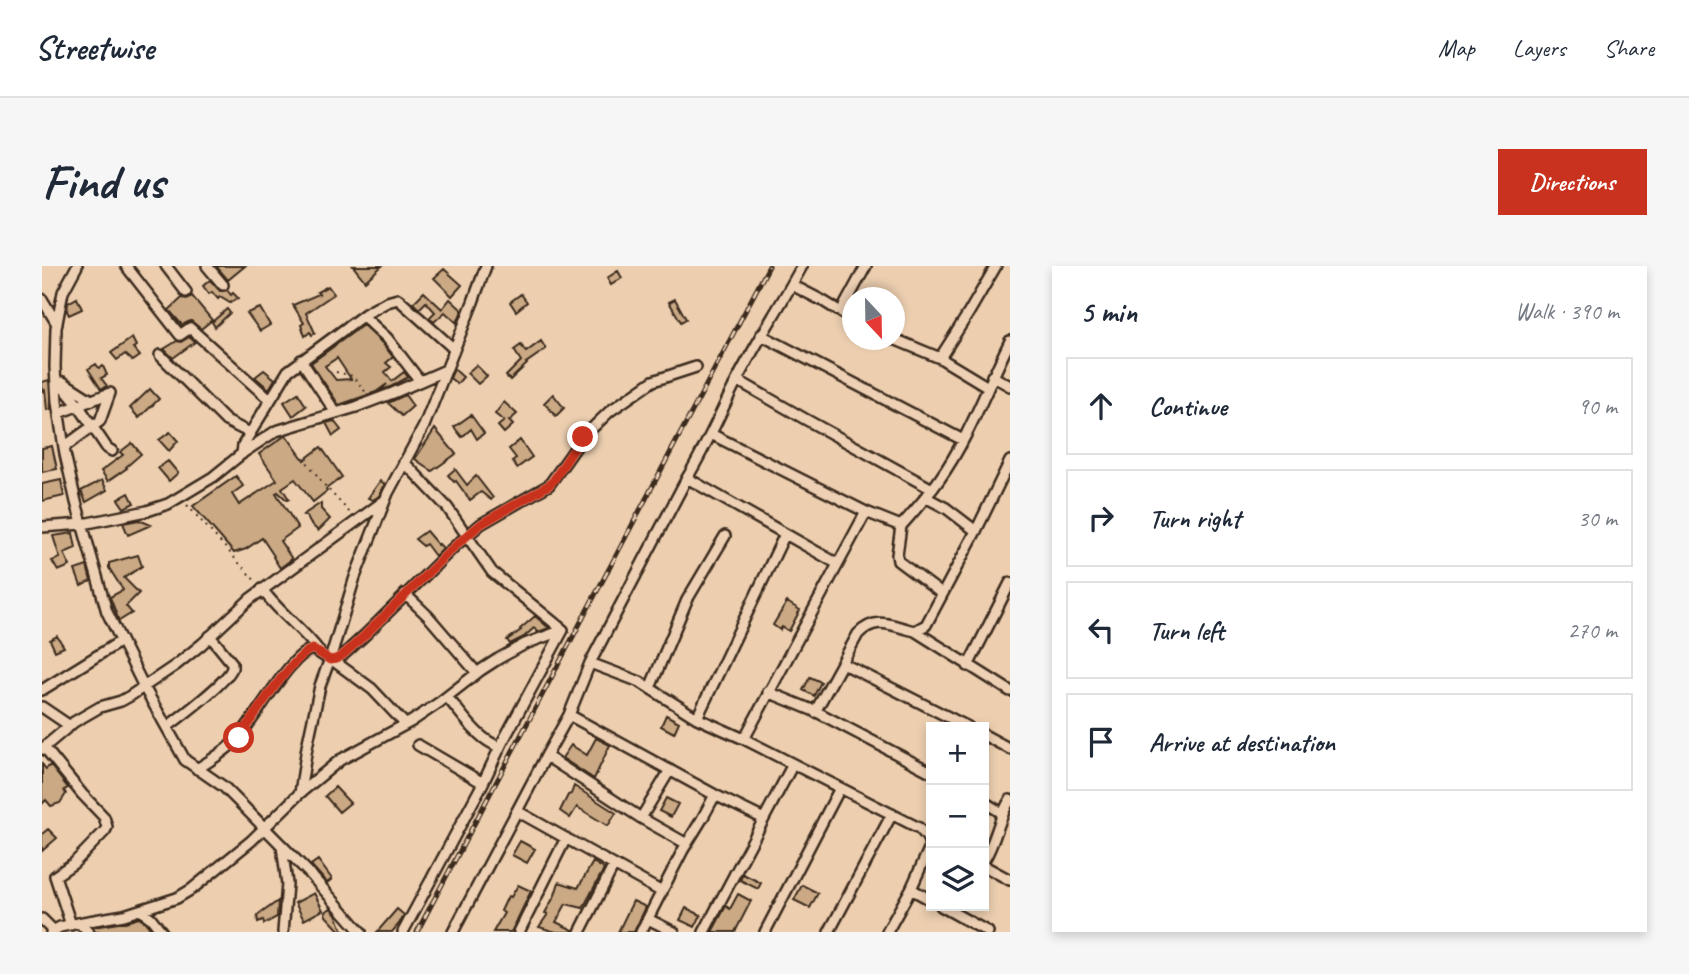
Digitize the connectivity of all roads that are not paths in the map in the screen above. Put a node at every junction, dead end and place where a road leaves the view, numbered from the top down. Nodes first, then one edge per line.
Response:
1 (77, 266) edge
2 (126, 266) edge
3 (166, 266) edge
4 (207, 266) edge
5 (485, 266) edge
6 (802, 266) edge
7 (866, 266) edge
8 (996, 266) edge
9 (223, 285) dead end
10 (792, 285) junction
11 (186, 292) dead end
12 (44, 306) edge
13 (841, 312) joint
14 (363, 316) junction
15 (57, 324) junction
16 (761, 335) junction
17 (1010, 341) edge
18 (905, 344) edge
19 (454, 349) junction
20 (160, 355) dead end
21 (940, 358) junction
22 (301, 360) junction
23 (696, 367) dead end
24 (446, 369) junction
25 (992, 376) junction
26 (55, 378) junction
27 (737, 380) junction
28 (421, 381) junction
29 (1010, 386) edge
30 (988, 387) junction
31 (91, 400) junction
32 (270, 400) junction
33 (78, 405) junction
34 (59, 413) junction
35 (336, 413) junction
36 (93, 427) junction
37 (250, 433) junction
38 (711, 434) junction
39 (962, 440) junction
40 (64, 447) junction
41 (112, 451) dead end
42 (242, 454) junction
43 (1010, 461) edge
44 (404, 462) junction
45 (687, 478) junction
46 (929, 493) junction
47 (386, 500) junction
48 (866, 512) junction
49 (83, 524) junction
50 (901, 526) junction
51 (42, 527) edge
52 (976, 531) junction
53 (785, 534) junction
54 (467, 535) junction
55 (725, 536) dead end
56 (838, 564) junction
57 (1010, 583) edge
58 (262, 589) junction
59 (405, 594) junction
60 (942, 594) junction
61 (563, 630) junction
62 (915, 631) junction
63 (210, 636) junction
64 (121, 641) junction
65 (328, 658) junction
66 (590, 663) junction
67 (842, 663) junction
68 (968, 666) junction
69 (477, 673) junction
70 (144, 687) junction
71 (650, 688) junction
72 (42, 690) edge
73 (1010, 691) edge
74 (768, 692) junction
75 (447, 697) junction
76 (42, 708) edge
77 (814, 712) junction
78 (569, 715) junction
79 (697, 718) junction
80 (951, 722) edge
81 (405, 724) junction
82 (70, 726) junction
83 (167, 727) junction
84 (989, 738) edge
85 (744, 739) junction
86 (418, 745) dead end
87 (500, 747) junction
88 (43, 748) edge
89 (1010, 749) edge
90 (545, 756) junction
91 (793, 764) junction
92 (197, 769) junction
93 (926, 769) edge
94 (670, 770) junction
95 (483, 783) junction
96 (840, 788) junction
97 (300, 793) junction
98 (715, 794) junction
99 (1010, 800) edge
100 (989, 805) edge
101 (517, 811) junction
102 (1002, 813) junction
103 (892, 814) junction
104 (641, 818) junction
105 (764, 819) junction
106 (264, 828) junction
107 (926, 835) edge
108 (566, 838) junction
109 (687, 844) junction
110 (282, 846) junction
111 (929, 848) edge
112 (989, 852) edge
113 (614, 865) junction
114 (989, 869) edge
115 (1010, 880) edge
116 (911, 889) junction
117 (662, 892) junction
118 (926, 897) edge
119 (140, 910) junction
120 (950, 911) edge
121 (42, 919) edge
122 (648, 919) junction
123 (75, 924) junction
124 (52, 931) edge
125 (88, 932) edge
126 (162, 932) edge
127 (283, 932) edge
128 (360, 932) edge
129 (403, 932) edge
130 (453, 932) edge
131 (519, 932) edge
132 (580, 932) edge
133 (642, 932) edge
134 (674, 932) edge
135 (704, 932) edge
136 (765, 932) edge
137 (829, 932) edge
138 (887, 932) edge
139 (988, 932) edge

1 - 15 street
2 - 32 street
3 - 11 street
4 - 9 street
5 - 19 street
6 - 10 street
7 - 13 street
8 - 21 street
10 - 13 street
10 - 16 street
12 - 15 street
14 - 19 street
14 - 22 street
14 - 28 street
15 - 26 street
16 - 27 street
16 - 39 street
17 - 25 street
18 - 21 street
19 - 24 street
20 - 37 street
21 - 30 street
22 - 32 street
22 - 35 street
23 - 54 street
24 - 28 street
24 - 44 street
25 - 29 street
25 - 30 street
26 - 31 street
26 - 33 street
26 - 34 street
27 - 38 street
27 - 46 street
28 - 35 street
30 - 39 street
31 - 33 street
31 - 36 street
32 - 37 street
33 - 34 street
33 - 36 street
34 - 40 street
35 - 42 street
36 - 40 street
36 - 41 street
37 - 42 street
38 - 45 street
38 - 48 street
39 - 46 street
40 - 49 street
42 - 49 street
43 - 52 street
44 - 47 street
44 - 54 street
45 - 53 street
45 - 66 street
46 - 50 street
46 - 52 street
47 - 58 street
47 - 65 street
48 - 50 street
48 - 56 street
49 - 51 street
49 - 64 street
50 - 60 street
52 - 60 street
53 - 56 street
53 - 79 street
54 - 59 street
54 - 61 street
55 - 71 street
56 - 74 street
57 - 68 street
58 - 63 street
58 - 65 street
59 - 65 street
59 - 69 street
60 - 62 street
61 - 69 street
61 - 87 street
62 - 67 street
62 - 68 street
63 - 70 street
63 - 83 street
64 - 70 street
64 - 72 street
65 - 81 street
65 - 92 street
65 - 97 street
66 - 71 street
66 - 78 street
67 - 77 street
67 - 80 street
68 - 73 street
69 - 75 street
70 - 82 street
70 - 83 street
71 - 79 street
74 - 77 street
74 - 85 street
75 - 81 street
75 - 87 street
76 - 82 street
77 - 93 street
78 - 90 street
78 - 94 street
79 - 85 street
81 - 97 street
82 - 88 street
83 - 92 street
84 - 89 street
85 - 91 street
86 - 95 street
87 - 95 street
88 - 123 street
90 - 101 street
90 - 104 street
91 - 96 street
91 - 105 street
92 - 106 street
94 - 98 street
94 - 104 street
95 - 129 street
96 - 103 street
96 - 136 street
97 - 106 street
98 - 105 street
98 - 109 street
99 - 102 street
100 - 102 street
101 - 108 street
101 - 130 street
102 - 112 street
103 - 107 street
103 - 137 street
104 - 109 street
105 - 135 street
106 - 110 street
106 - 119 street
108 - 113 street
108 - 131 street
109 - 117 street
110 - 127 street
110 - 128 street
111 - 116 street
113 - 117 street
113 - 132 street
114 - 115 street
116 - 118 street
116 - 138 street
117 - 122 street
119 - 123 street
119 - 126 street
120 - 139 street
121 - 124 street
122 - 133 street
122 - 134 street
123 - 124 street
123 - 125 street

